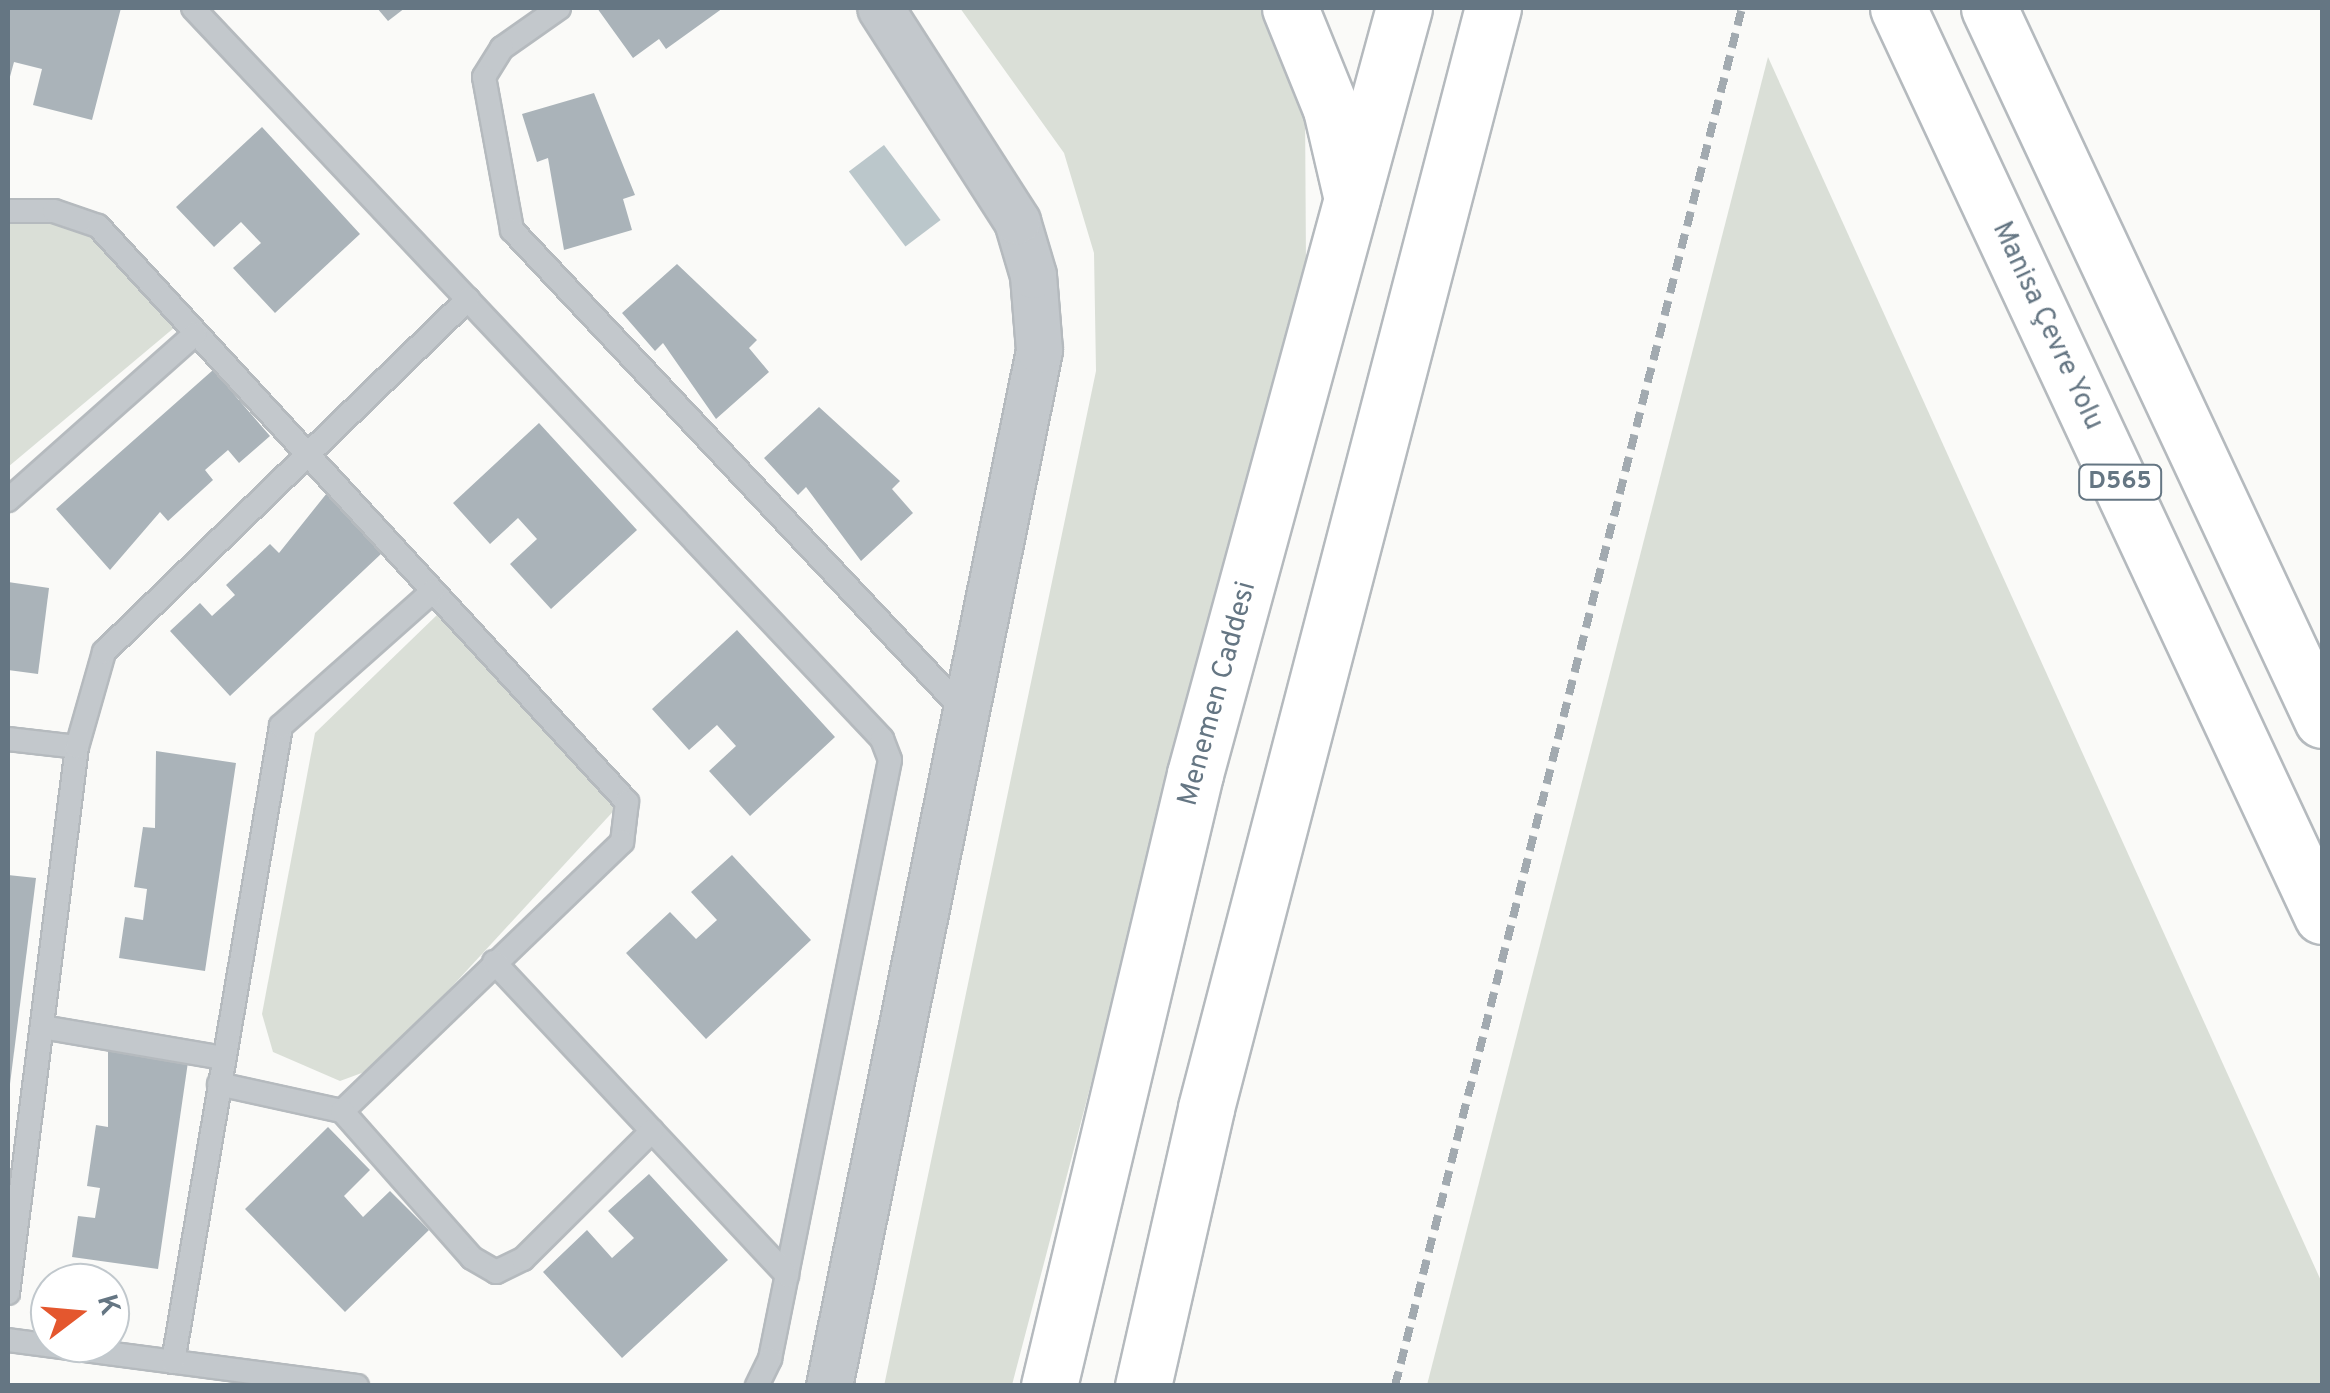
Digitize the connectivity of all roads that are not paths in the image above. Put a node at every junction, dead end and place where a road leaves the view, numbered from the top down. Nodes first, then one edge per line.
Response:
1 (193, 8) edge
2 (559, 8) edge
3 (880, 8) edge
4 (1290, 8) edge
5 (1404, 8) edge
6 (1493, 8) edge
7 (1992, 13) edge
8 (1908, 28) edge
9 (1352, 199) junction
10 (8, 210) edge
11 (468, 299) junction
12 (195, 334) junction
13 (304, 461) junction
14 (8, 500) edge
15 (432, 592) junction
16 (969, 716) junction
17 (2322, 720) edge
18 (8, 738) edge
19 (78, 747) junction
20 (2322, 916) edge
21 (494, 962) junction
22 (42, 1027) junction
23 (223, 1058) junction
24 (219, 1084) junction
25 (342, 1111) junction
26 (652, 1131) junction
27 (18, 1135) edge
28 (787, 1275) junction
29 (8, 1294) edge
30 (8, 1340) edge
31 (173, 1362) junction
32 (357, 1386) edge
33 (757, 1386) edge
34 (829, 1386) edge
35 (1050, 1386) edge
36 (1143, 1386) edge

1 - 11 lane
2 - 16 lane
3 - 16 street
4 - 9 main road
5 - 9 main road, Menemen Caddesi
6 - 36 main road
7 - 17 main road, D565
8 - 20 main road, Manisa Çevre Yolu / D565
9 - 35 main road, Menemen Caddesi
10 - 12 lane
11 - 13 lane
11 - 28 lane
12 - 13 lane
12 - 14 lane
13 - 15 lane
13 - 19 lane
15 - 21 lane
15 - 23 lane
16 - 34 street
18 - 19 lane
19 - 22 lane
21 - 25 lane
21 - 26 lane
22 - 23 lane
22 - 27 lane
23 - 24 lane
24 - 25 lane
24 - 31 lane
25 - 26 lane
26 - 28 lane
27 - 29 lane
28 - 33 lane
30 - 31 lane
31 - 32 lane

